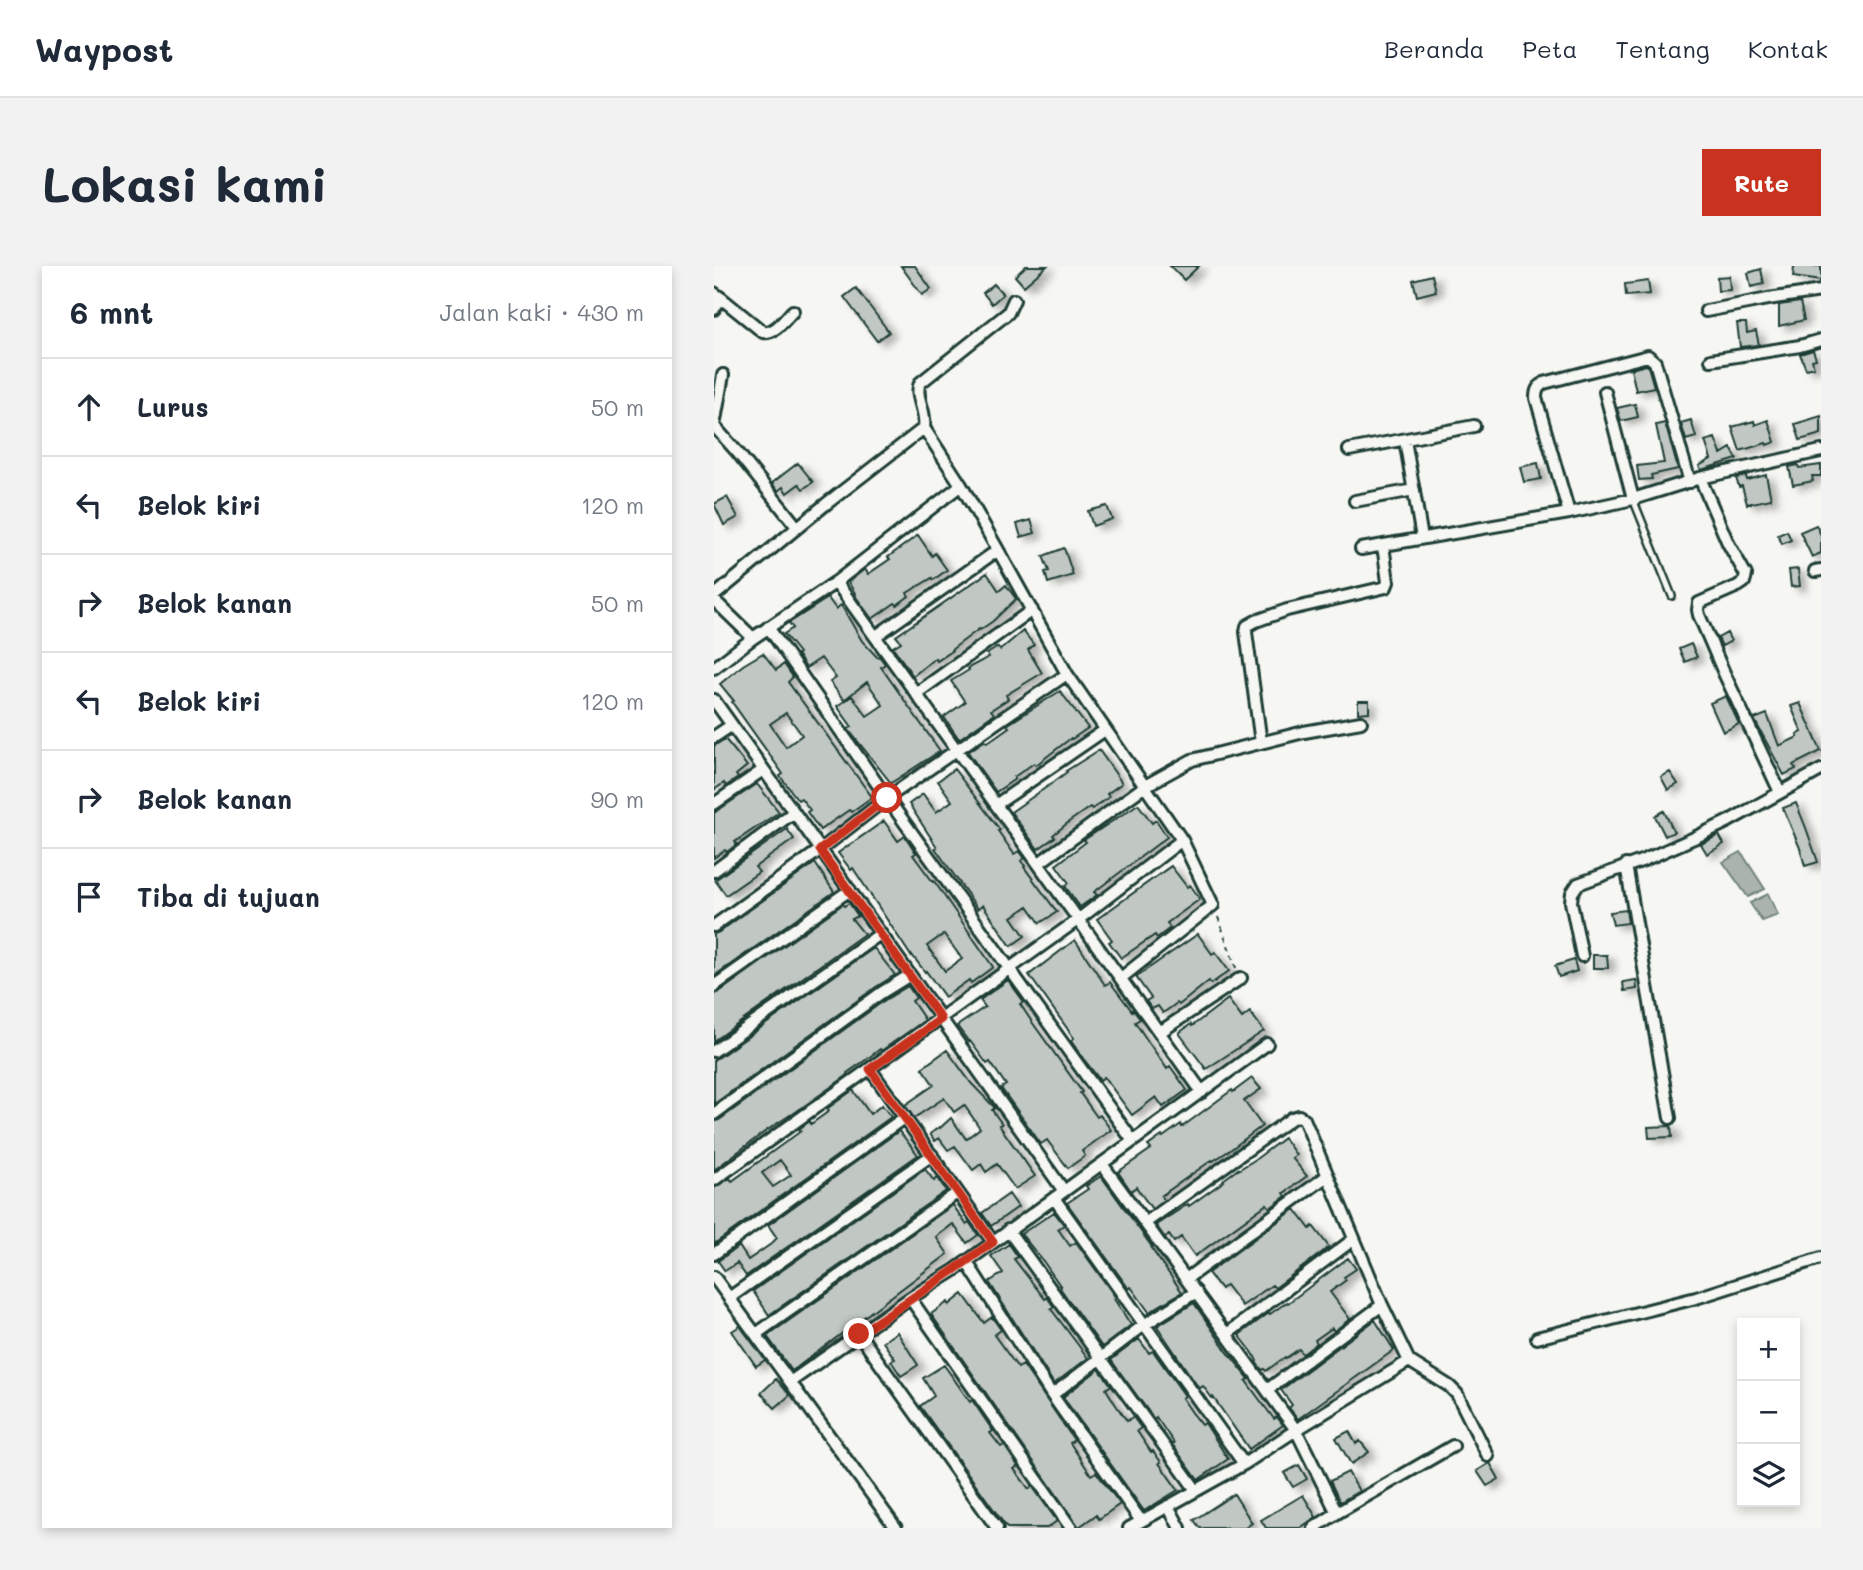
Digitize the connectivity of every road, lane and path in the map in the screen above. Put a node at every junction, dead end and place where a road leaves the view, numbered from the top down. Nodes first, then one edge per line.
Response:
1 (1821, 291) edge
2 (718, 296) edge
3 (1014, 300) dead end
4 (714, 309) edge
5 (793, 311) dead end
6 (1706, 311) dead end
7 (1821, 340) edge
8 (1711, 360) dead end
9 (723, 375) dead end
10 (1605, 392) dead end
11 (714, 426) edge
12 (1474, 426) dead end
13 (924, 428) junction
14 (1405, 440) junction
15 (1349, 450) dead end
16 (1821, 451) edge
17 (1695, 480) junction
18 (961, 485) junction
19 (1414, 491) junction
20 (1633, 499) junction
21 (1355, 501) dead end
22 (1569, 513) junction
23 (797, 527) junction
24 (1422, 538) junction
25 (1383, 545) junction
26 (1361, 548) dead end
27 (998, 550) junction
28 (836, 582) junction
29 (1672, 596) dead end
30 (714, 598) edge
31 (1031, 610) junction
32 (768, 628) junction
33 (876, 636) junction
34 (753, 638) junction
35 (714, 668) edge
36 (1067, 674) junction
37 (917, 693) junction
38 (714, 700) edge
39 (1361, 722) dead end
40 (732, 725) junction
41 (1105, 730) junction
42 (714, 737) edge
43 (1261, 743) junction
44 (958, 750) junction
45 (763, 770) junction
46 (1821, 770) edge
47 (1145, 786) junction
48 (1780, 792) junction
49 (887, 798) junction
50 (714, 804) edge
51 (997, 804) junction
52 (794, 812) junction
53 (1182, 841) junction
54 (820, 850) junction
55 (1039, 863) junction
56 (1626, 865) junction
57 (714, 871) edge
58 (849, 890) junction
59 (1213, 905) junction
60 (1079, 919) junction
61 (714, 926) edge
62 (880, 934) junction
63 (1582, 956) dead end
64 (1009, 968) junction
65 (910, 975) junction
66 (1121, 978) junction
67 (1241, 978) joint
68 (714, 986) edge
69 (941, 1019) junction
70 (1160, 1032) junction
71 (1267, 1044) dead end
72 (714, 1051) edge
73 (870, 1069) junction
74 (1202, 1092) junction
75 (714, 1114) edge
76 (905, 1117) junction
77 (1670, 1118) dead end
78 (1133, 1141) junction
79 (932, 1155) junction
80 (1102, 1164) junction
81 (1327, 1177) junction
82 (714, 1180) edge
83 (1064, 1191) junction
84 (957, 1193) junction
85 (1054, 1198) junction
86 (1145, 1223) junction
87 (1007, 1230) junction
88 (1354, 1239) junction
89 (993, 1242) junction
90 (714, 1254) edge
91 (1821, 1258) edge
92 (966, 1261) junction
93 (714, 1277) edge
94 (1186, 1279) junction
95 (1196, 1292) junction
96 (729, 1298) junction
97 (911, 1298) junction
98 (1382, 1305) junction
99 (1144, 1325) junction
100 (756, 1334) junction
101 (859, 1334) junction
102 (1227, 1334) junction
103 (1537, 1338) dead end
104 (1100, 1358) junction
105 (1409, 1361) junction
106 (790, 1382) junction
107 (1268, 1390) junction
108 (1052, 1395) junction
109 (1296, 1430) junction
110 (1453, 1446) dead end
111 (1488, 1456) dead end
112 (1244, 1464) junction
113 (1196, 1490) junction
114 (1168, 1506) junction
115 (1337, 1513) junction
116 (1141, 1521) junction
117 (896, 1528) edge
118 (997, 1528) edge
119 (1071, 1528) edge
120 (1129, 1528) edge
121 (1180, 1528) edge
122 (1314, 1528) edge

1 - 6 street
2 - 4 street
2 - 5 street
3 - 13 street
7 - 8 street
9 - 11 street
10 - 20 street
11 - 23 street
12 - 14 street
13 - 18 street
13 - 23 street
14 - 15 street
14 - 19 street
16 - 17 street
17 - 20 street
17 - 22 street
17 - 48 street
18 - 27 street
18 - 28 street
19 - 21 street
19 - 24 street
20 - 22 street
20 - 29 lane
22 - 24 street
23 - 30 street
24 - 25 street
25 - 26 street
25 - 43 street
27 - 31 street
27 - 33 street
28 - 32 street
28 - 33 street
30 - 34 street
31 - 36 street
31 - 37 street
32 - 34 street
32 - 49 street
33 - 37 street
34 - 35 street
36 - 41 street
36 - 44 street
37 - 44 street
38 - 40 street
39 - 43 street
40 - 42 street
40 - 45 street
41 - 47 street
41 - 51 street
43 - 47 street
44 - 49 street
44 - 51 street
45 - 50 street
45 - 52 street
46 - 48 street
47 - 53 street
47 - 55 street
48 - 56 street
49 - 54 street
49 - 64 street
51 - 55 street
52 - 54 street
52 - 57 street
53 - 59 street
53 - 60 street
54 - 58 street
54 - 61 street
55 - 60 street
56 - 63 street
56 - 77 street
58 - 62 street
58 - 68 street
59 - 66 street
59 - 67 path
60 - 64 street
60 - 66 street
62 - 65 street
62 - 72 street
64 - 69 street
64 - 78 street
65 - 69 street
65 - 75 street
66 - 70 street
67 - 70 street
69 - 73 street
69 - 83 street
70 - 74 street
71 - 74 street
73 - 76 street
73 - 82 street
74 - 78 street
76 - 79 street
76 - 90 street
78 - 80 street
79 - 84 street
79 - 96 street
80 - 83 street
80 - 86 street
81 - 86 street
81 - 88 street
81 - 94 street
83 - 85 street
84 - 89 street
84 - 100 street
85 - 87 street
85 - 99 street
86 - 94 street
87 - 89 street
87 - 104 street
88 - 98 street
88 - 102 street
89 - 92 street
91 - 103 street
92 - 97 street
92 - 108 street
93 - 96 street
94 - 95 street
95 - 99 street
95 - 102 street
96 - 100 street
97 - 101 street
97 - 119 street
98 - 105 street
98 - 107 street
99 - 104 street
99 - 112 street
100 - 106 street
101 - 106 street
101 - 118 street
102 - 107 street
104 - 108 street
104 - 113 street
105 - 109 street
105 - 111 street
106 - 117 street
107 - 109 street
108 - 116 street
109 - 112 street
109 - 115 street
110 - 115 street
112 - 113 street
113 - 114 street
114 - 116 street
114 - 121 street
115 - 122 street
116 - 120 street

